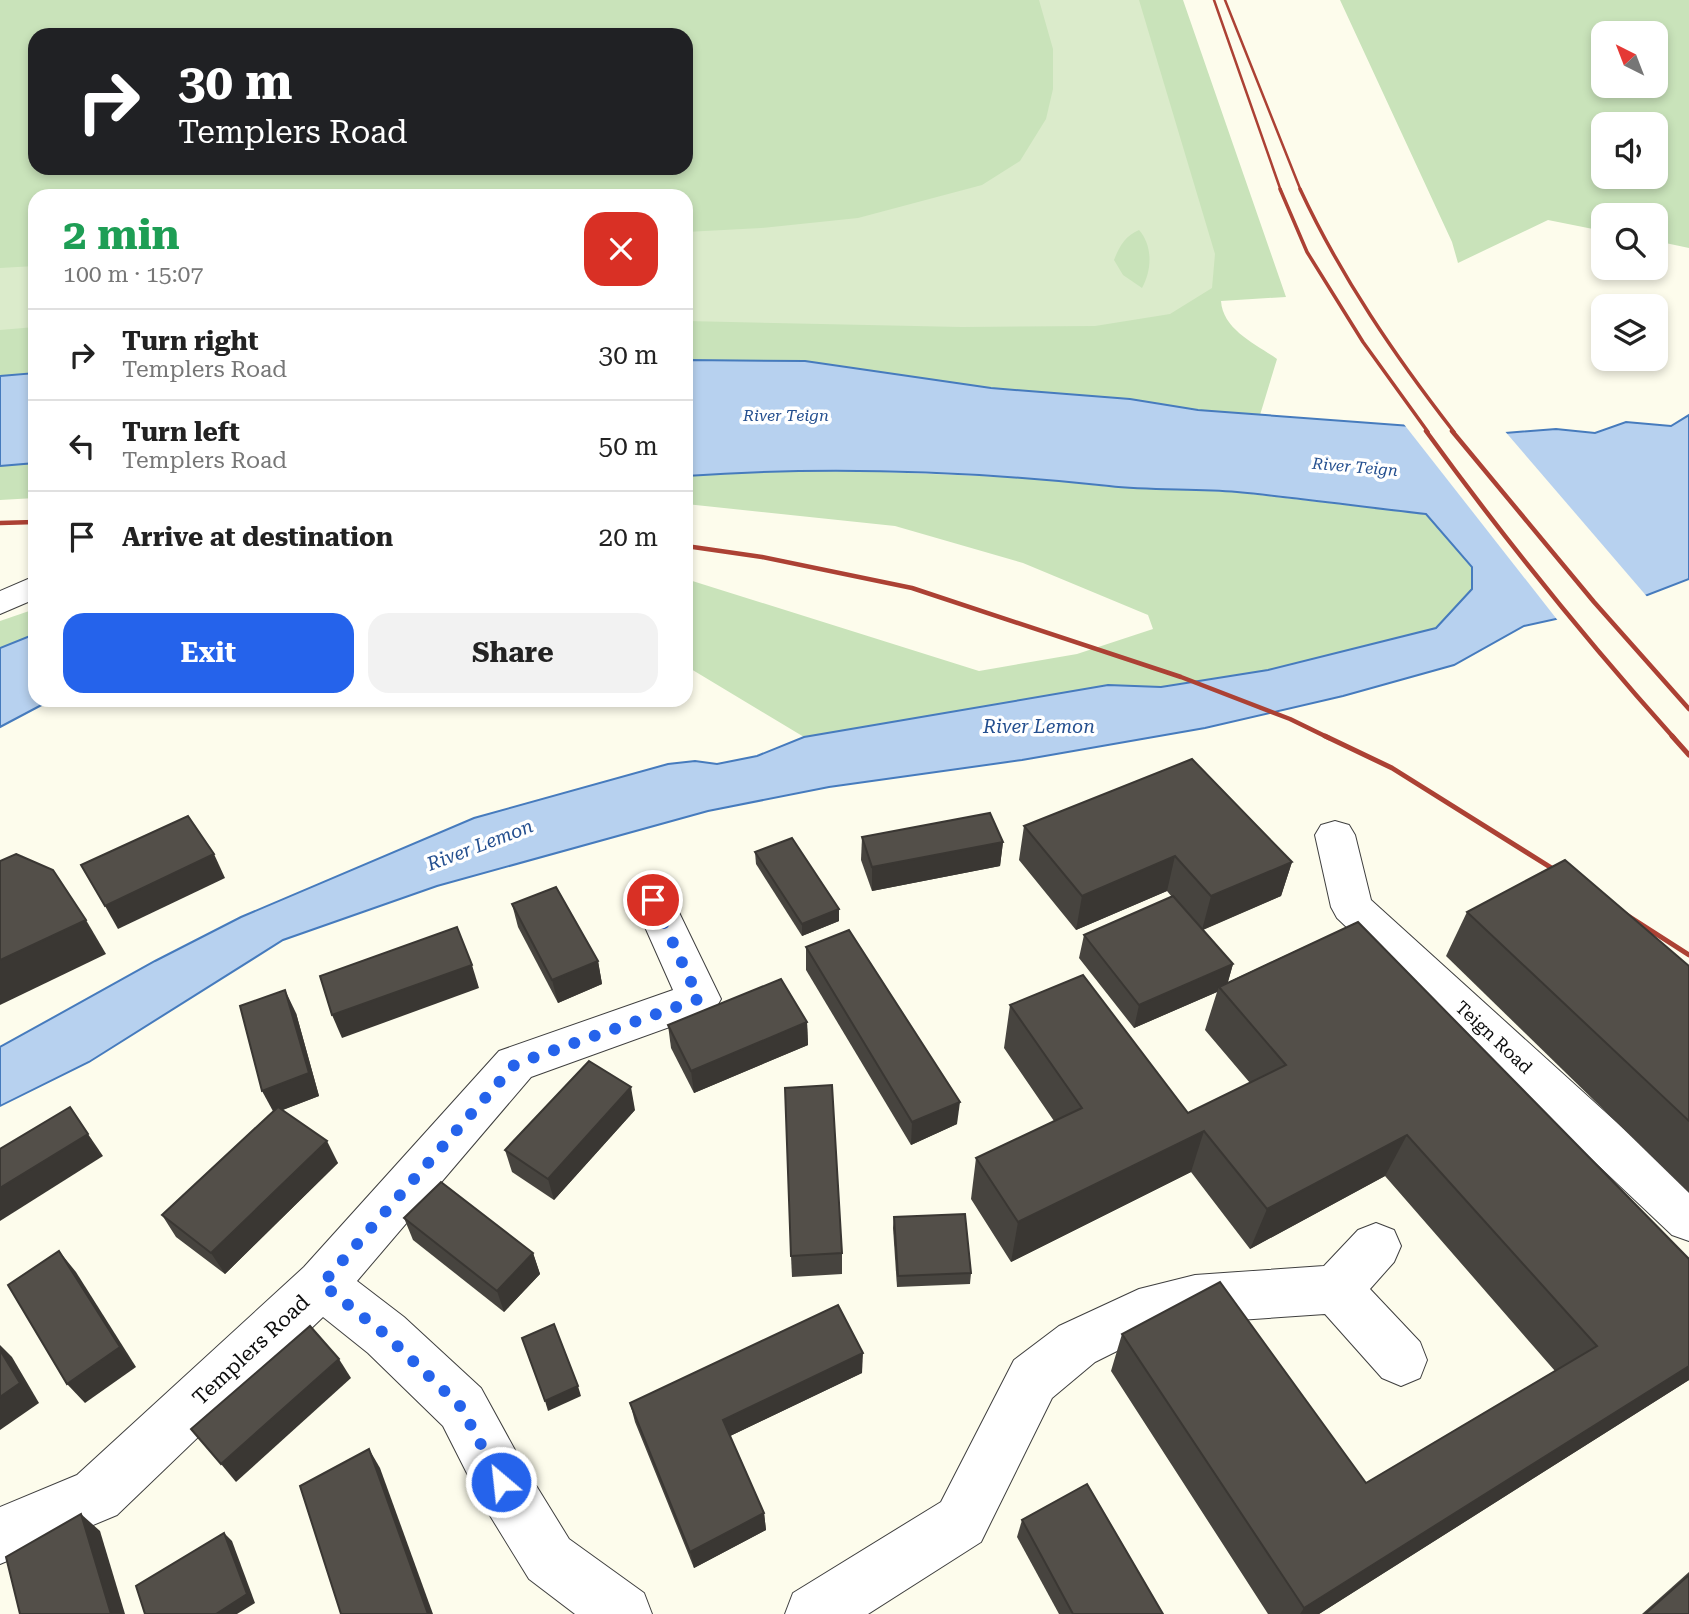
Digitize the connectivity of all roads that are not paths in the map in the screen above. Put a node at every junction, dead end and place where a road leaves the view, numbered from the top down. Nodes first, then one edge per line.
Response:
1 (28, 590) edge
2 (0, 604) edge
3 (1335, 835) dead end
4 (653, 900) dead end
5 (1689, 1219) edge
6 (1376, 1246) dead end
7 (322, 1284) junction
8 (1336, 1289) junction
9 (1401, 1360) dead end
10 (0, 1536) edge
11 (624, 1614) edge
12 (814, 1614) edge

1 - 2 street
3 - 5 street, Teign Road
4 - 7 street, Templers Road
6 - 8 street
7 - 10 street, Templers Road
7 - 11 street
8 - 9 street
8 - 12 street

